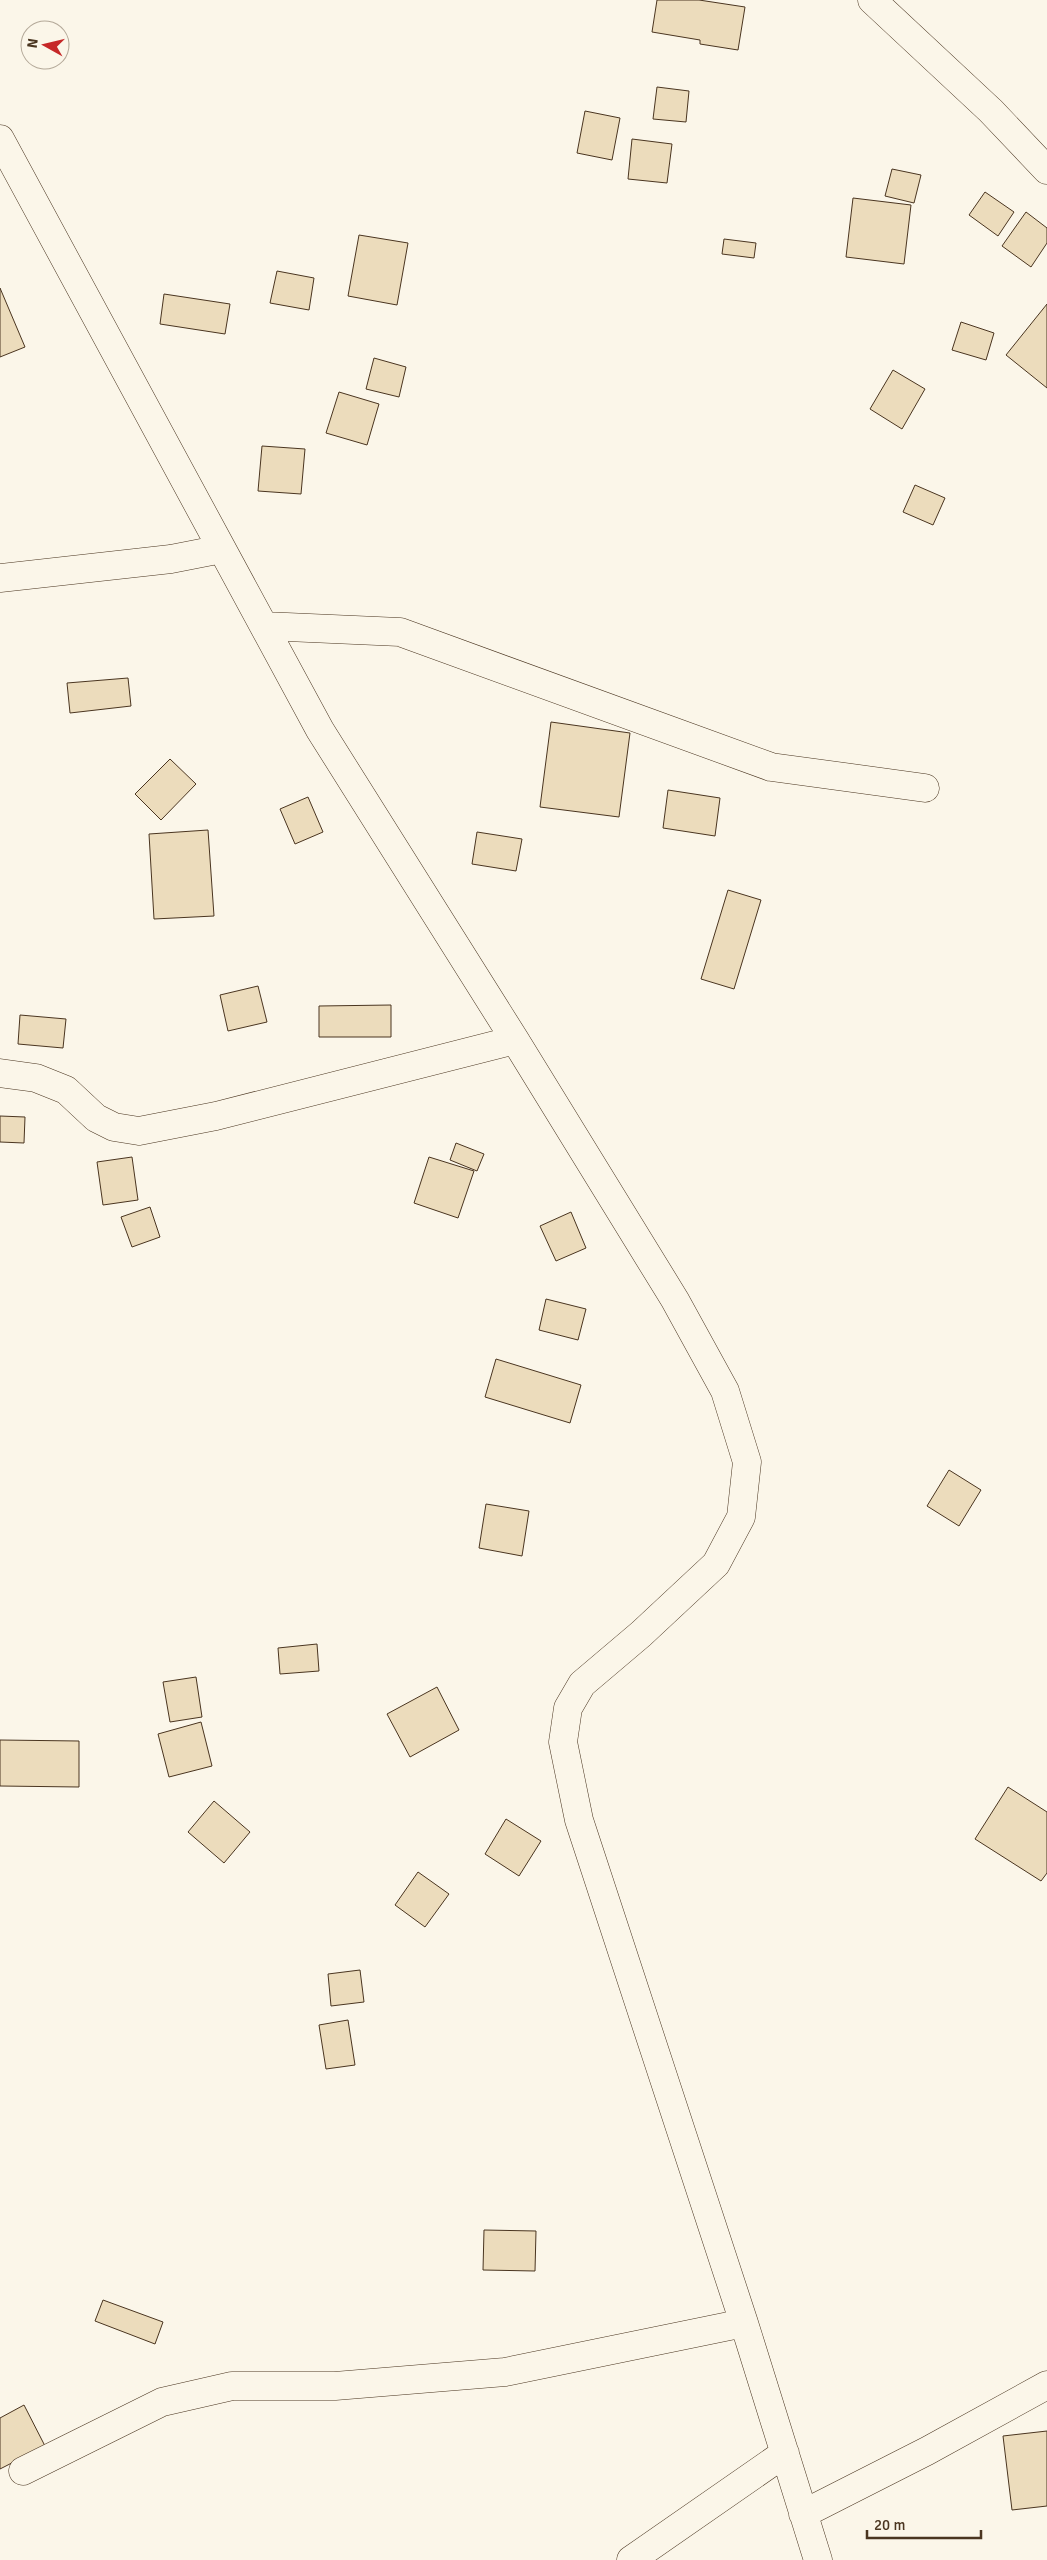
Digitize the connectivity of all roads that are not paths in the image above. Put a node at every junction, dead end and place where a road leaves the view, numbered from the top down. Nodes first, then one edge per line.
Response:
1 (872, 0) edge
2 (0, 139) edge
3 (1047, 170) edge
4 (222, 549) junction
5 (0, 578) edge
6 (264, 626) junction
7 (925, 788) dead end
8 (515, 1040) junction
9 (0, 1073) edge
10 (744, 2322) junction
11 (1047, 2385) edge
12 (785, 2453) junction
13 (23, 2471) dead end
14 (804, 2514) junction
15 (631, 2560) edge
16 (818, 2560) edge

1 - 3 street
2 - 4 street
4 - 5 street
4 - 6 street
6 - 7 street
6 - 8 street
8 - 9 street
8 - 10 street
10 - 12 street
10 - 13 street
11 - 14 street
12 - 14 street
12 - 15 street
14 - 16 street

